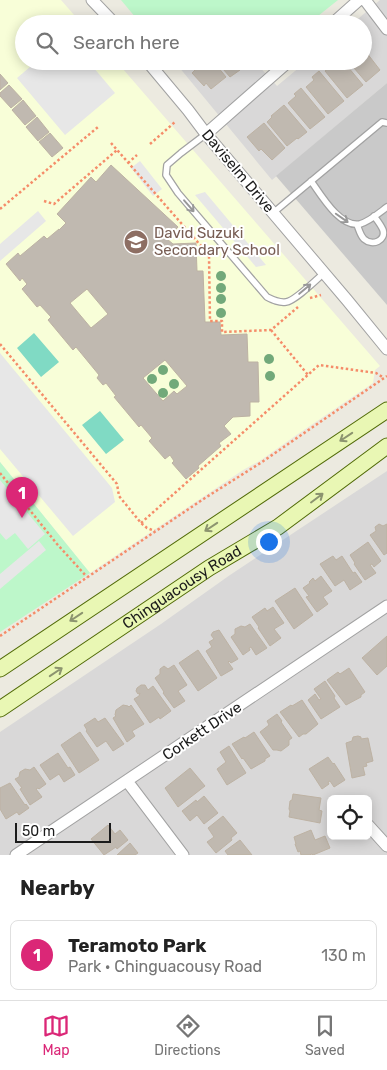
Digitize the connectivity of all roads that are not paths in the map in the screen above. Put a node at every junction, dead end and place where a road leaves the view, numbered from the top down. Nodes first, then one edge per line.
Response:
1 (92, 0) edge
2 (359, 0) edge
3 (365, 0) edge
4 (106, 15) edge
5 (342, 15) edge
6 (387, 29) edge
7 (155, 70) edge
8 (278, 70) edge
9 (387, 123) edge
10 (206, 134) junction
11 (311, 181) junction
12 (387, 207) edge
13 (273, 213) junction
14 (374, 216) junction
15 (357, 224) junction
16 (324, 273) junction
17 (387, 349) edge
18 (387, 410) edge
19 (387, 446) edge
20 (387, 606) edge
21 (0, 669) edge
22 (0, 710) edge
23 (127, 781) junction
24 (372, 829) edge
25 (387, 846) edge
26 (16, 855) edge
27 (183, 855) edge

1 - 4 street
2 - 5 street
3 - 6 street
7 - 10 street, Daviselm Drive
8 - 10 street
9 - 11 lane
10 - 13 street, Daviselm Drive
10 -> 16 lane
11 - 13 lane
11 -> 15 lane
12 - 14 lane
13 - 16 street, Daviselm Drive
14 - 15 lane
14 - 15 lane
16 - 17 street, Daviselm Drive
18 -> 21 main road
22 -> 19 main road, Chinguacousy Road
20 - 23 street, Corkett Drive
23 - 26 street, Corkett Drive
23 - 27 street
24 - 25 street

